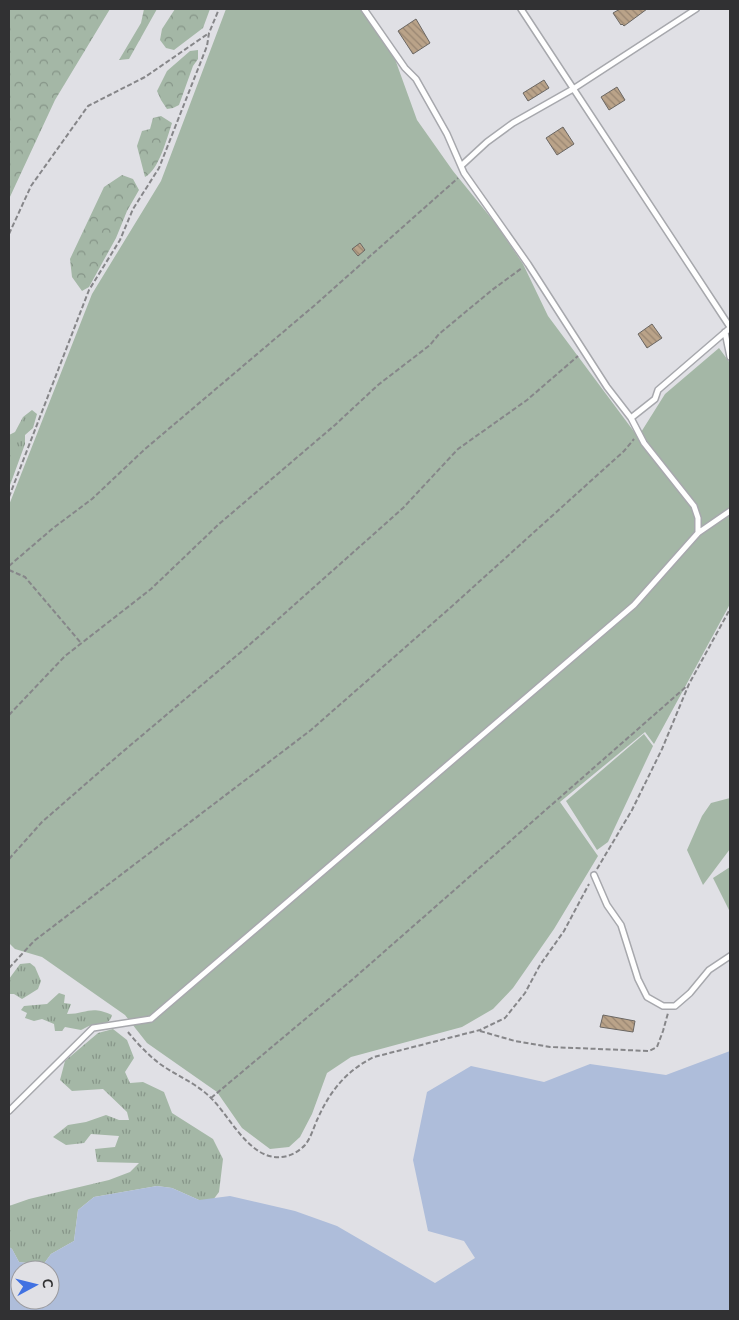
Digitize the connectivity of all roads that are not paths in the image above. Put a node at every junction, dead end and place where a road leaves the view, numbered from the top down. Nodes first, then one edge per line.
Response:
1 (364, 9) edge
2 (521, 9) edge
3 (696, 9) edge
4 (573, 89) junction
5 (461, 166) junction
6 (730, 327) edge
7 (725, 332) junction
8 (730, 357) edge
9 (631, 418) junction
10 (730, 511) edge
11 (698, 533) junction
12 (594, 875) road end
13 (730, 956) edge
14 (9, 1111) edge

1 - 5 lane
2 - 4 lane
3 - 4 lane
4 - 5 lane
4 - 6 lane
5 - 9 lane
6 - 7 lane
7 - 8 lane
7 - 9 lane
9 - 11 lane
10 - 11 lane
11 - 14 lane
12 - 13 lane

